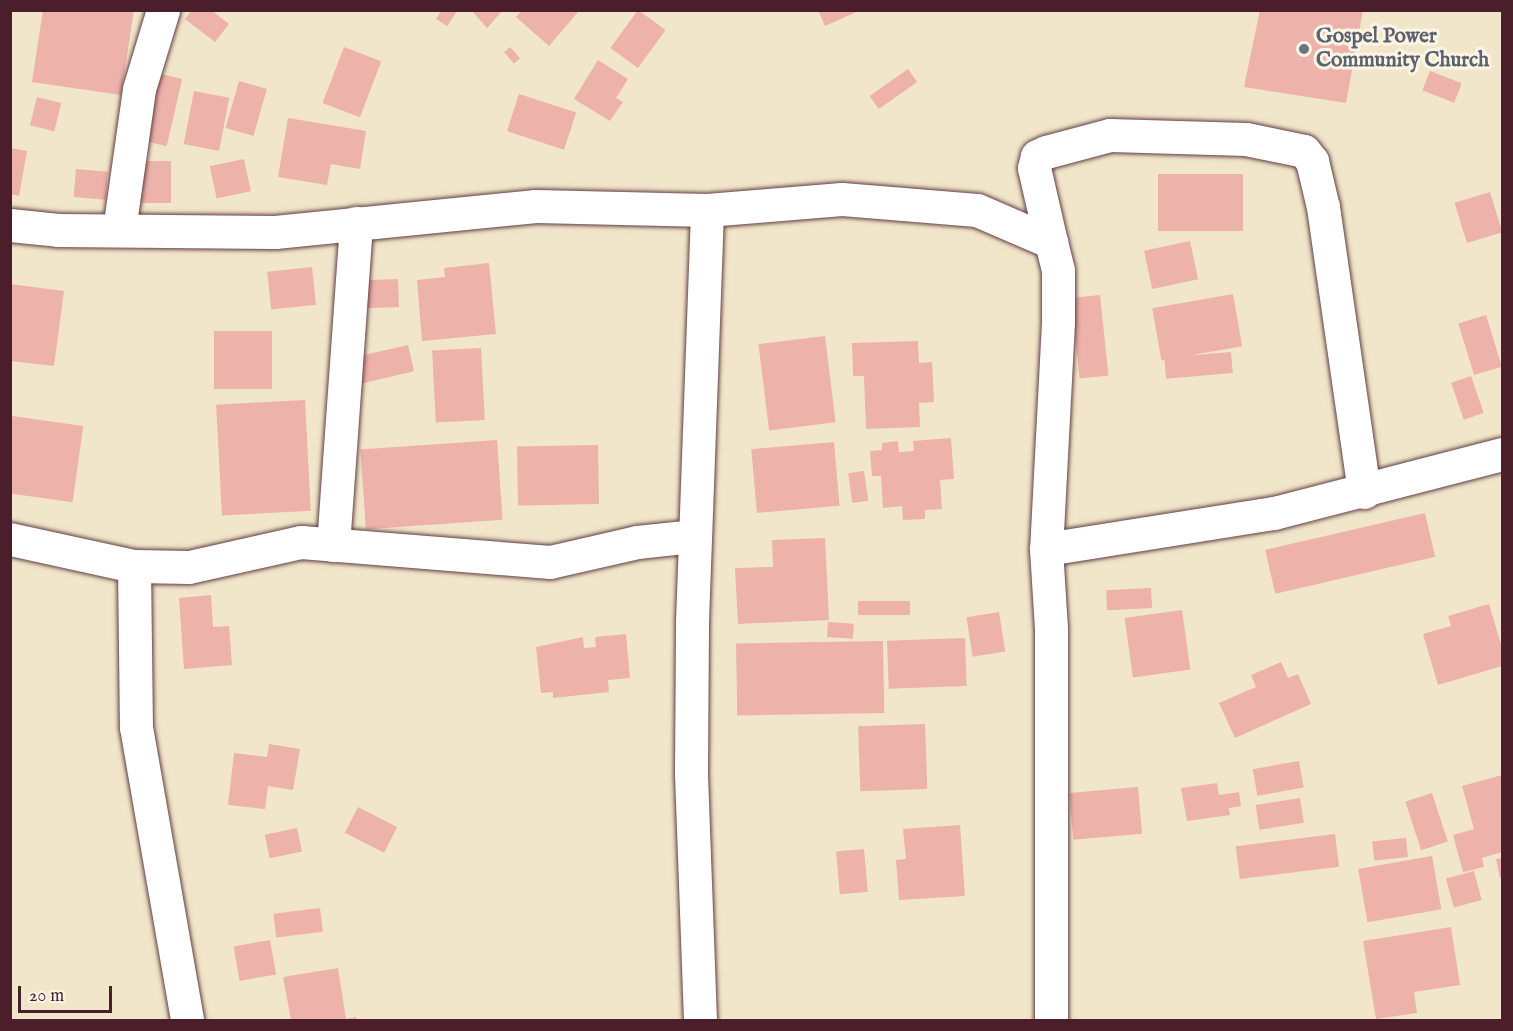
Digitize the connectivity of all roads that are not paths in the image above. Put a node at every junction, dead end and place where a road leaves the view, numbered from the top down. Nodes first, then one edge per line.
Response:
1 (163, 10) edge
2 (706, 210) junction
3 (356, 223) junction
4 (10, 225) edge
5 (119, 230) junction
6 (1051, 242) junction
7 (1503, 454) edge
8 (1364, 492) junction
9 (693, 536) junction
10 (10, 539) edge
11 (333, 545) junction
12 (1046, 549) junction
13 (134, 566) junction
14 (187, 1020) edge
15 (700, 1020) edge
16 (1051, 1020) edge

1 - 5 street
2 - 3 street
2 - 6 street
2 - 9 street
3 - 5 street
3 - 11 street
4 - 5 street
6 - 8 street
6 - 12 street
7 - 8 street
8 - 12 street
9 - 11 street
9 - 15 street
10 - 13 street
11 - 13 street
12 - 16 street
13 - 14 street

